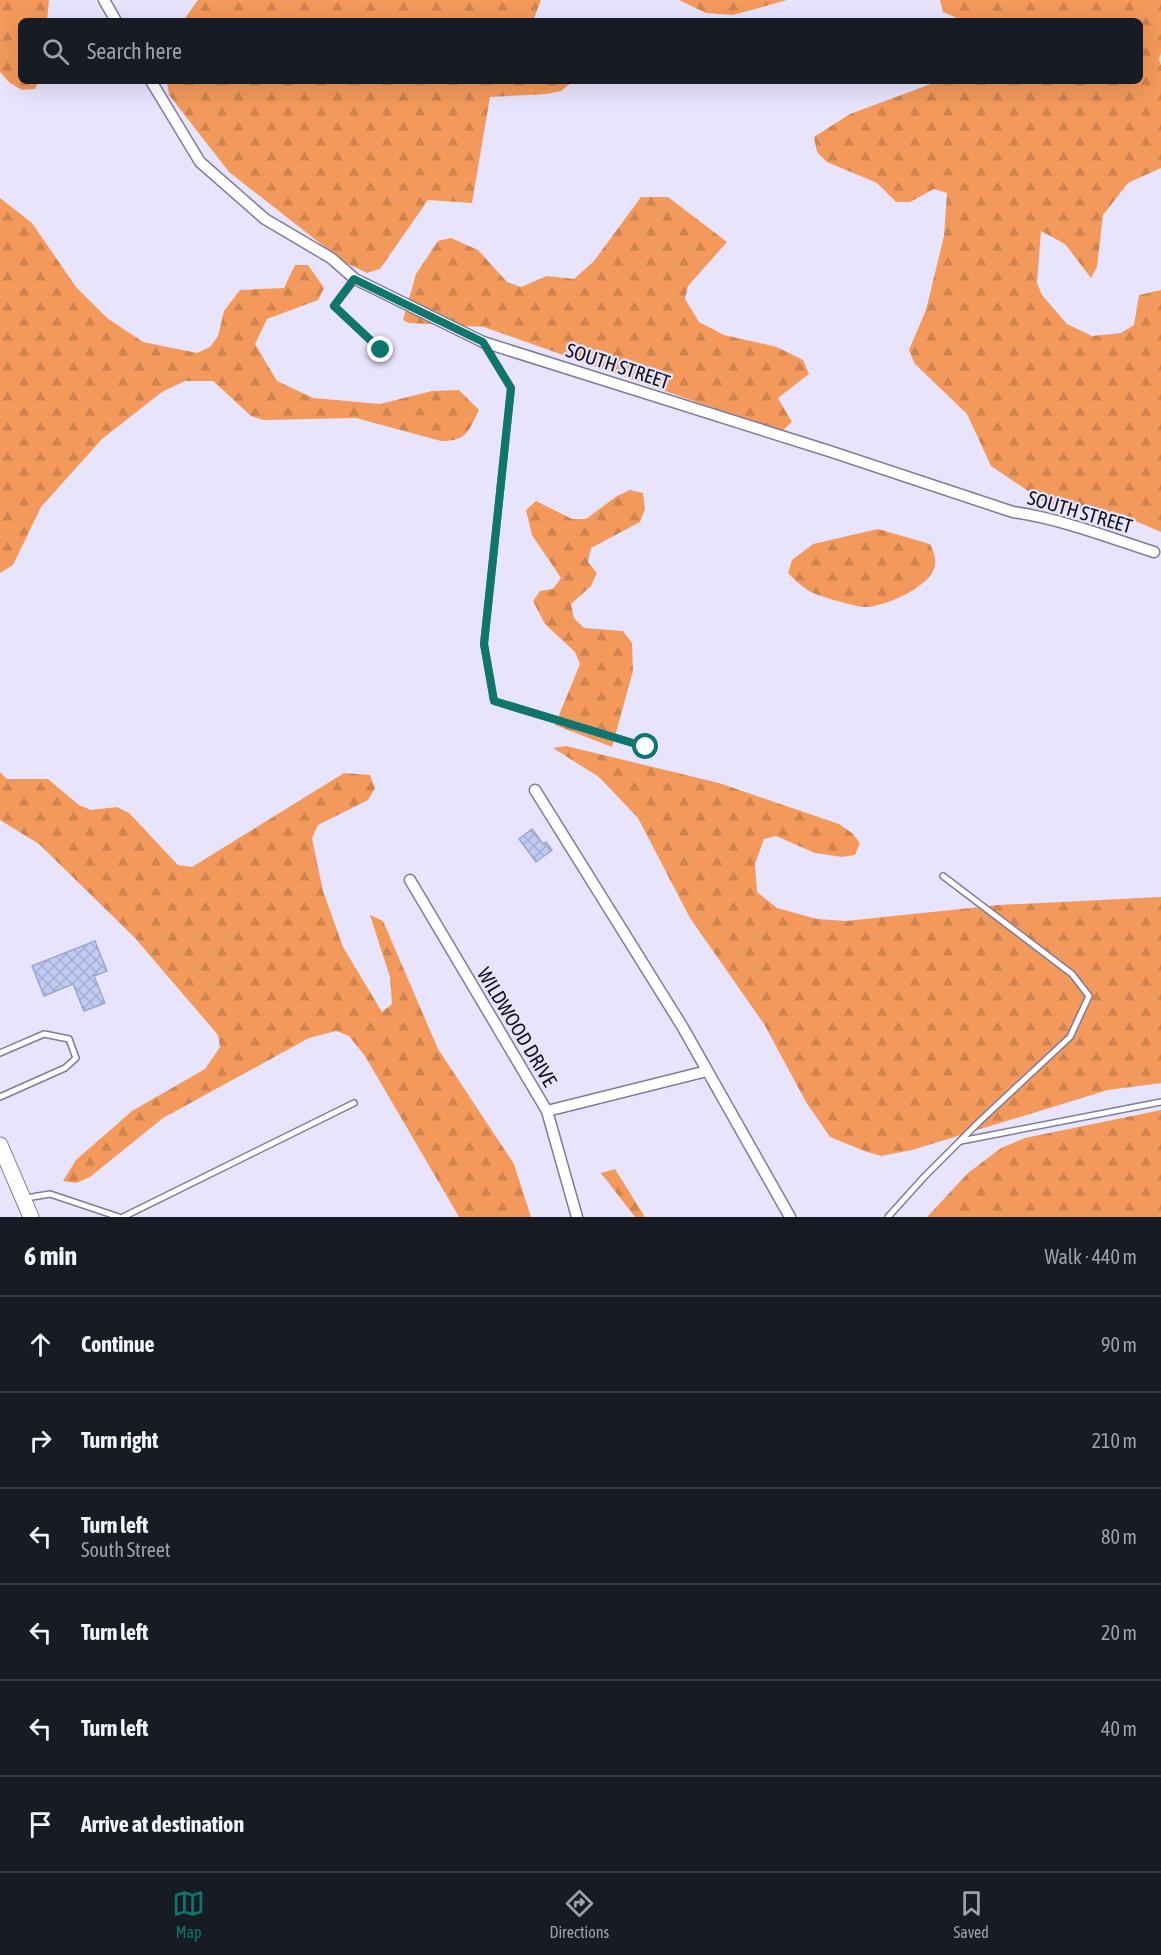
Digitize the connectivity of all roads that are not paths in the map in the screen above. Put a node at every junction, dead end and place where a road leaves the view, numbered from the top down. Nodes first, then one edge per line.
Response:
1 (104, 0) edge
2 (114, 18) edge
3 (153, 84) edge
4 (354, 279) junction
5 (483, 342) junction
6 (381, 350) dead end
7 (1154, 552) dead end
8 (646, 747) dead end
9 (535, 790) dead end
10 (943, 876) dead end
11 (410, 880) dead end
12 (0, 1053) edge
13 (707, 1071) junction
14 (0, 1097) edge
15 (1161, 1102) edge
16 (354, 1103) dead end
17 (546, 1111) junction
18 (960, 1141) junction
19 (0, 1145) edge
20 (22, 1198) junction
21 (31, 1217) edge
22 (121, 1217) edge
23 (577, 1217) edge
24 (790, 1217) edge
25 (888, 1217) edge

1 - 2 street
3 - 4 street, SOUTH STREET
4 - 5 street, SOUTH STREET
4 - 6 lane
5 - 7 street, SOUTH STREET
5 - 8 lane
9 - 13 street
10 - 18 lane
11 - 17 street, WILDWOOD DRIVE
12 - 14 lane
13 - 17 street, WILDWOOD DRIVE
13 - 24 street
15 - 18 lane
16 - 22 lane
17 - 23 street
18 - 25 lane
19 - 20 main road
20 - 21 main road
20 - 22 lane

